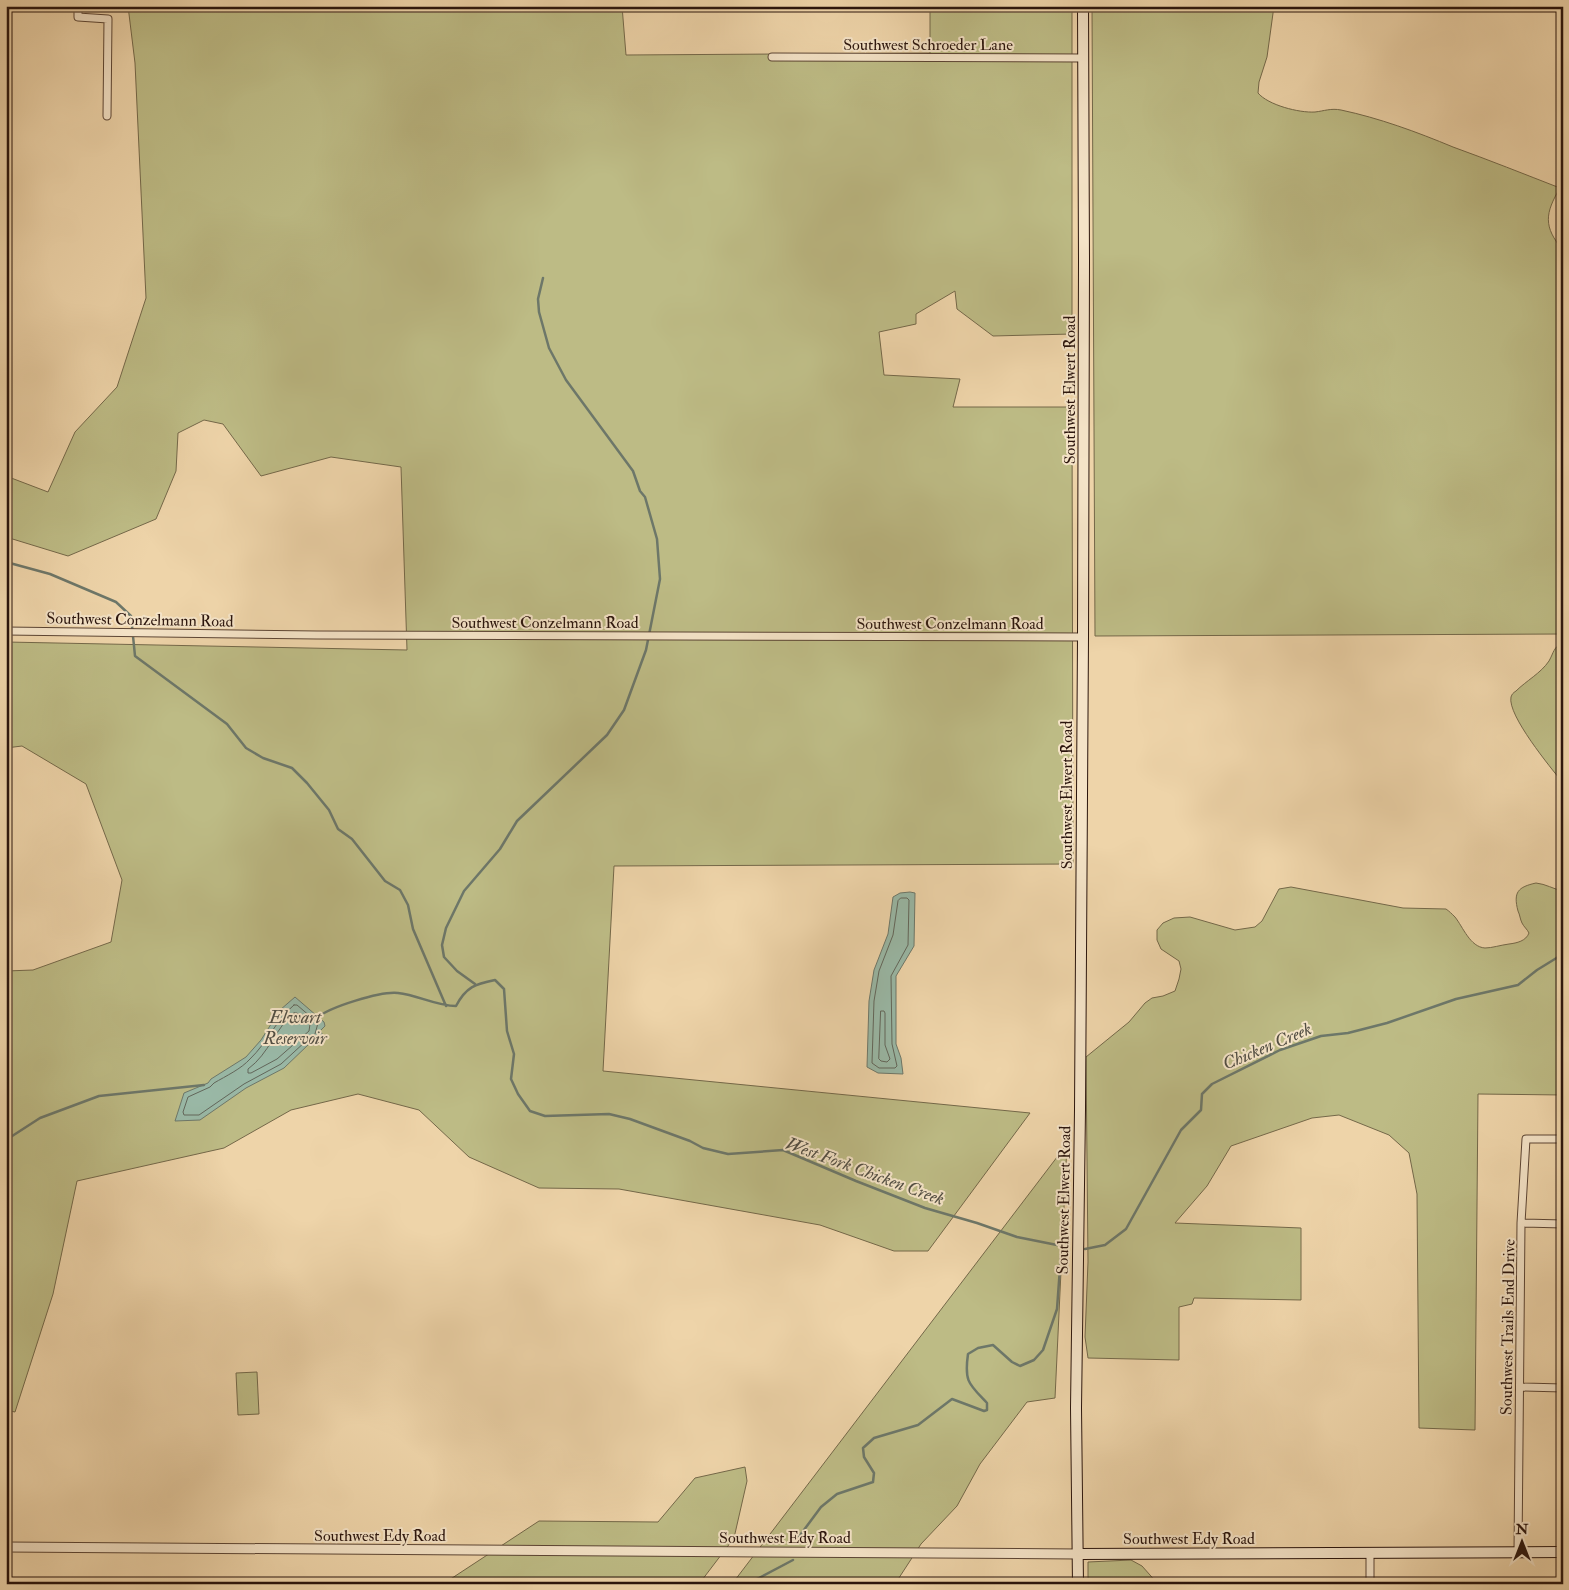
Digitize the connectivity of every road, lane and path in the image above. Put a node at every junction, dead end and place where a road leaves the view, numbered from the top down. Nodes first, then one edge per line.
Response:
1 (78, 6) edge
2 (1083, 6) edge
3 (772, 57) dead end
4 (1083, 58) junction
5 (107, 116) dead end
6 (6, 631) edge
7 (1083, 637) junction
8 (1563, 1139) edge
9 (1521, 1223) junction
10 (1563, 1224) edge
11 (1520, 1388) junction
12 (1563, 1388) edge
13 (6, 1547) edge
14 (1518, 1552) junction
15 (1563, 1552) edge
16 (1370, 1553) junction
17 (1078, 1554) junction
18 (1078, 1584) edge
19 (1370, 1584) edge

1 - 5 street
2 - 4 main road, Southwest Elwert Road
3 - 4 street, Southwest Schroeder Lane
4 - 7 main road, Southwest Elwert Road
6 - 7 street, Southwest Conzelmann Road
7 - 17 main road, Southwest Elwert Road
8 - 9 street, Southwest Trails End Drive
9 - 10 street
9 - 11 street, Southwest Trails End Drive
11 - 12 street
11 - 14 street, Southwest Trails End Drive
13 - 17 street, Southwest Edy Road
14 - 15 main road, Southwest Edy Road
14 - 16 main road, Southwest Edy Road
16 - 17 main road, Southwest Edy Road
16 - 19 street
17 - 18 main road, Southwest Elwert Road

